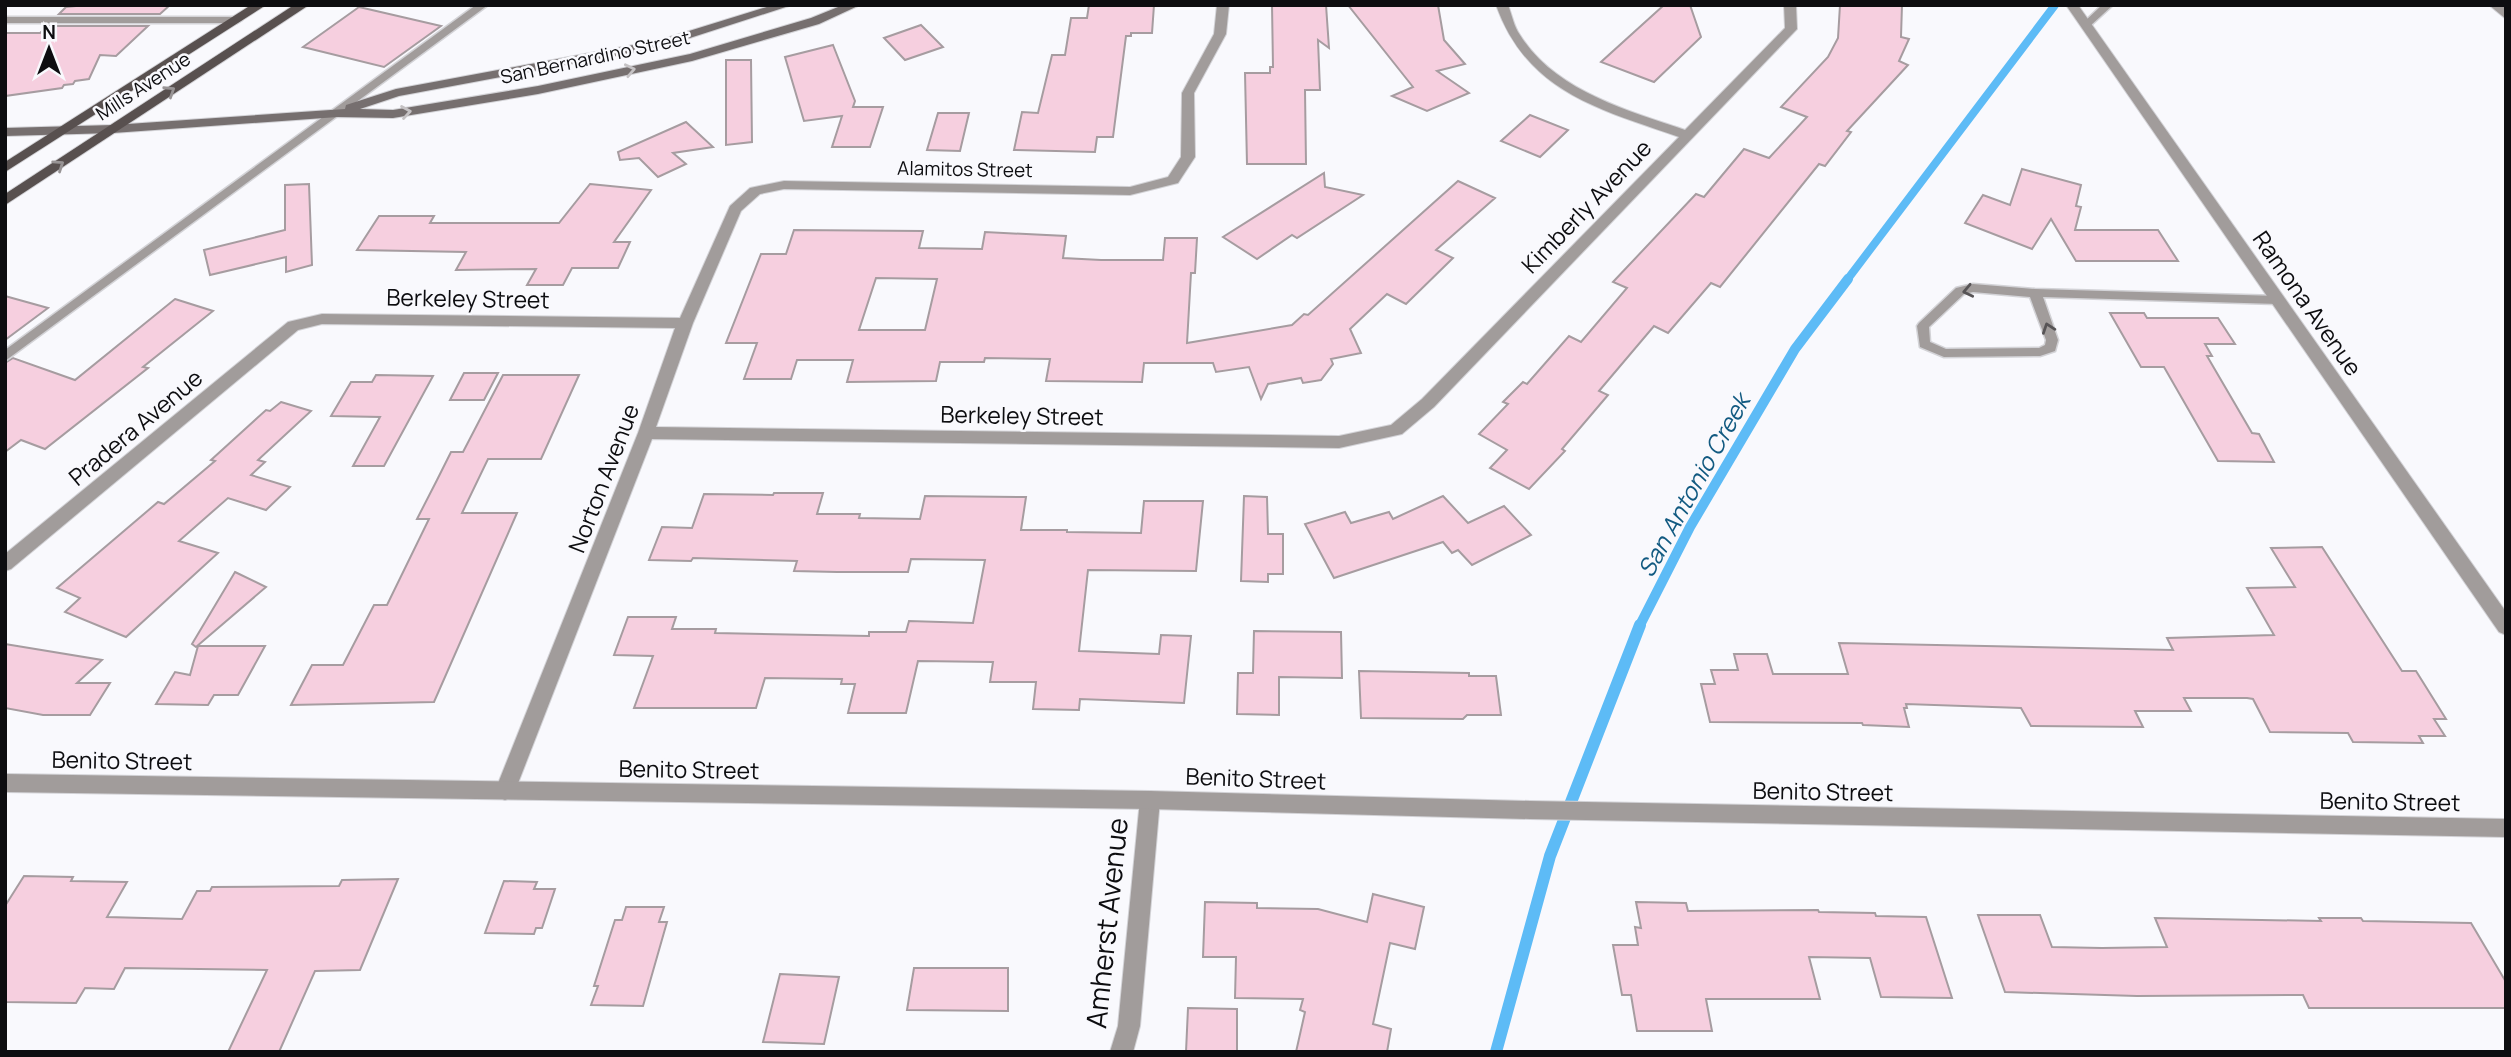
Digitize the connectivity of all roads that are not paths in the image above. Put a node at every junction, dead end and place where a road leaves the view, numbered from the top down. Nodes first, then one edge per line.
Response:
1 (260, 5) edge
2 (303, 5) edge
3 (483, 5) edge
4 (786, 5) edge
5 (854, 5) edge
6 (1223, 5) edge
7 (1502, 5) edge
8 (1790, 5) edge
9 (2072, 5) edge
10 (2108, 5) edge
11 (2495, 5) edge
12 (2506, 15) edge
13 (5, 20) edge
14 (237, 20) junction
15 (2086, 25) junction
16 (338, 113) junction
17 (113, 129) junction
18 (5, 132) edge
19 (60, 132) junction
20 (1686, 135) junction
21 (5, 168) edge
22 (755, 191) joint
23 (5, 201) edge
24 (2035, 293) junction
25 (2278, 300) junction
26 (685, 323) junction
27 (293, 326) joint
28 (5, 357) edge
29 (1396, 430) joint
30 (646, 433) junction
31 (5, 564) edge
32 (2506, 627) edge
33 (5, 783) edge
34 (505, 791) junction
35 (1150, 800) junction
36 (2506, 828) edge
37 (1121, 1052) edge

1 - 14 main road, Mills Avenue
17 -> 2 main road, Mills Avenue
3 - 16 lane
4 - 16 main road, San Bernardino Street
16 -> 5 main road, San Bernardino Street
6 - 22 street, Alamitos Street
7 - 20 street
8 - 20 street, Kimberly Avenue
9 - 15 street, Ramona Avenue
10 - 15 lane
11 - 12 street
13 - 14 lane
14 - 19 main road, Mills Avenue
15 - 25 street, Ramona Avenue
16 - 17 main road, San Bernardino Street
16 - 28 lane
17 - 19 main road, San Bernardino Street
23 -> 17 main road, Mills Avenue
18 - 19 main road, San Bernardino Street
19 - 21 main road, Mills Avenue
20 - 29 street, Kimberly Avenue
22 - 26 street, Norton Avenue
24 -> 24 lane
24 - 25 lane
25 - 32 street, Ramona Avenue
26 - 27 street, Berkeley Street
26 - 30 street, Norton Avenue
27 - 31 street, Pradera Avenue
29 - 30 street, Berkeley Street
30 - 34 street, Norton Avenue
33 - 34 street, Benito Street
34 - 35 street, Benito Street
35 - 36 street, Benito Street
35 - 37 street, Amherst Avenue

